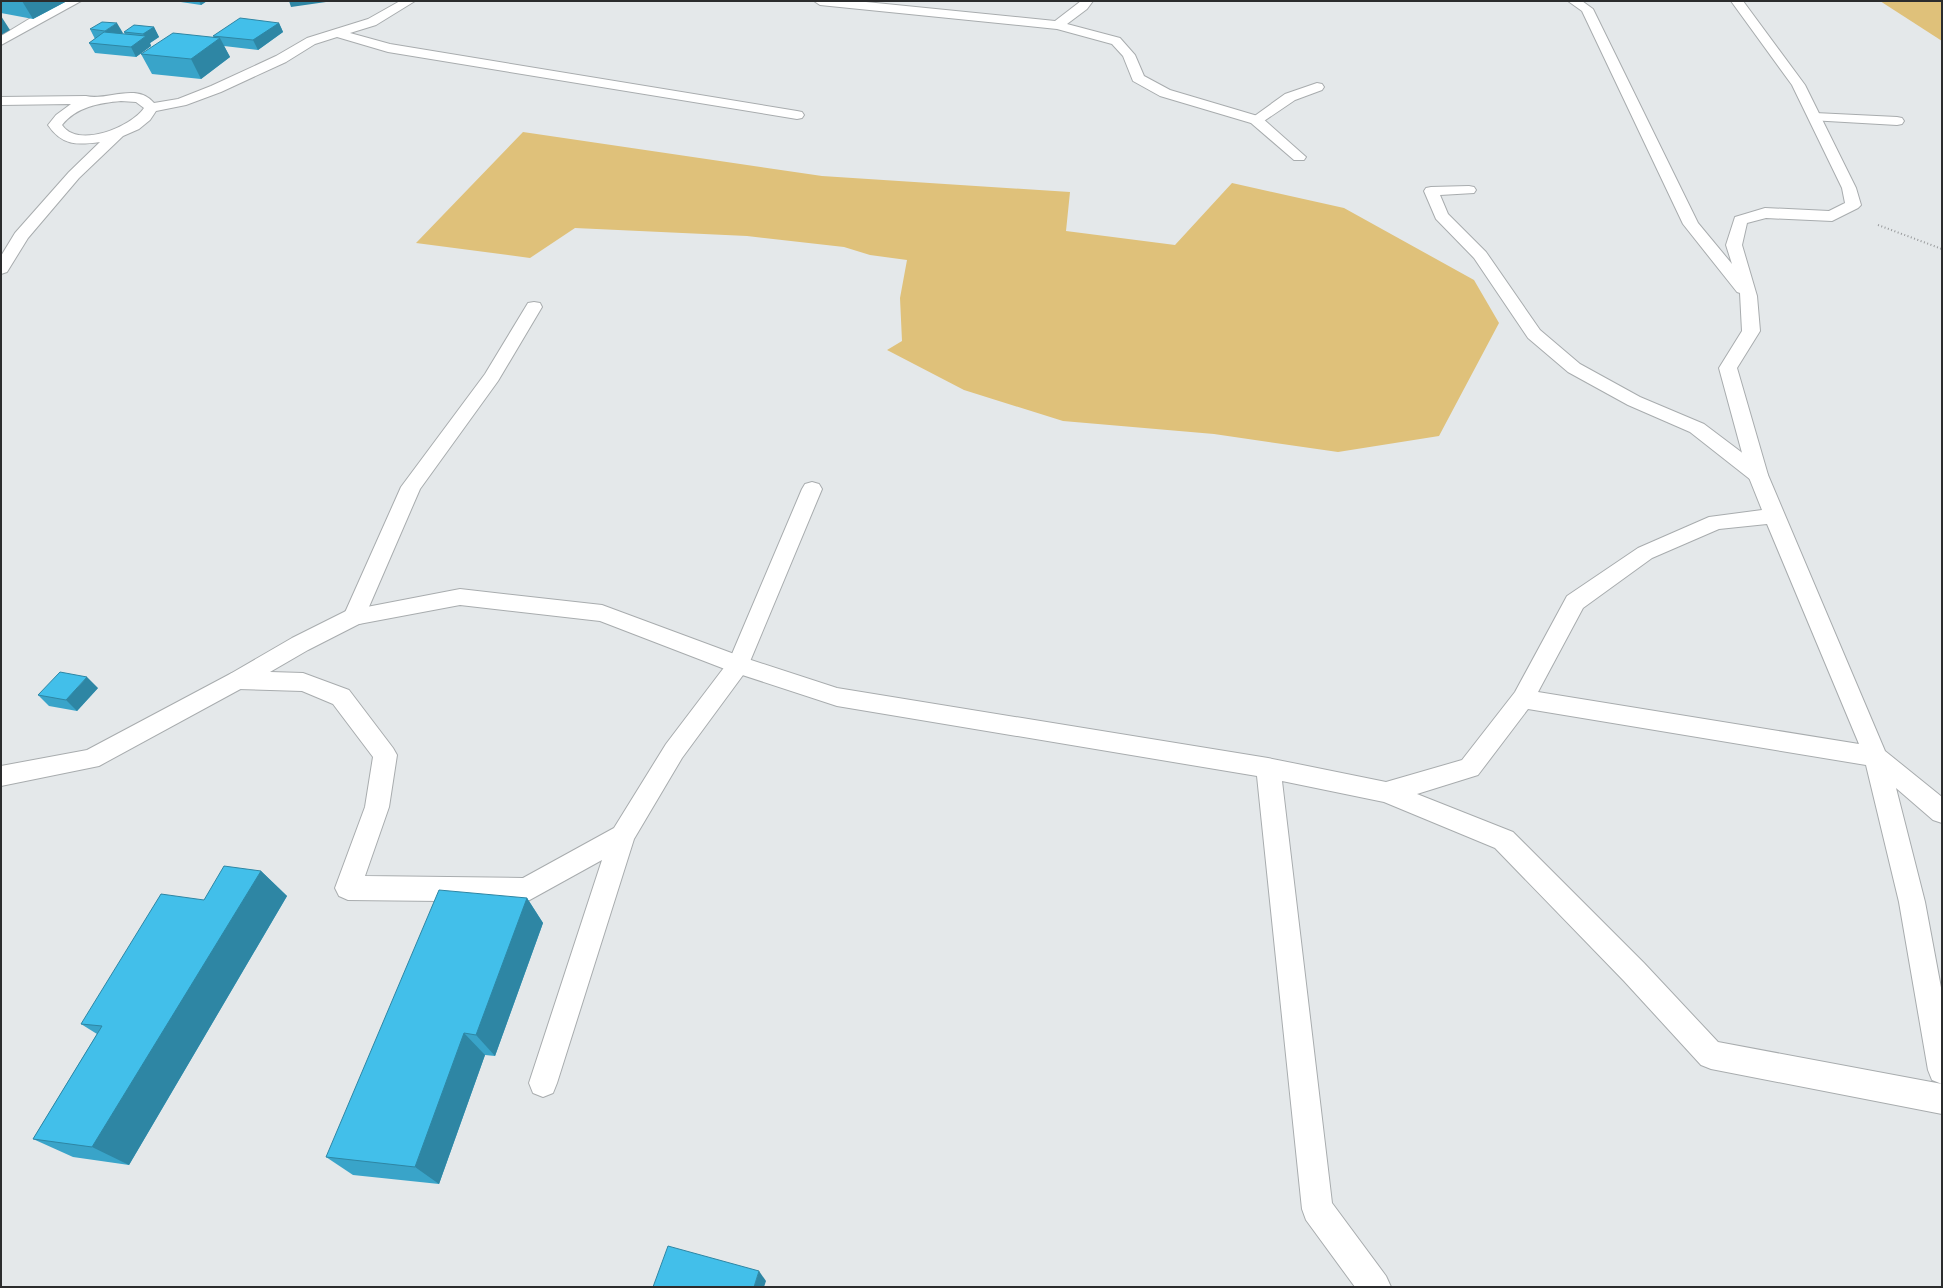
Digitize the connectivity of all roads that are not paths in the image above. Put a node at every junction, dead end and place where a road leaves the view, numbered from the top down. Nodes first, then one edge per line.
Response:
1 (75, 1) edge
2 (409, 1) edge
3 (820, 1) edge
4 (1087, 1) edge
5 (1574, 1) edge
6 (1737, 1) edge
7 (1058, 25) junction
8 (338, 33) junction
9 (1, 41) edge
10 (1317, 87) dead end
11 (108, 98) junction
12 (7, 101) edge
13 (151, 108) junction
14 (797, 115) dead end
15 (1815, 117) junction
16 (48, 119) junction
17 (1256, 120) junction
18 (1897, 121) dead end
19 (117, 134) junction
20 (72, 138) junction
21 (1299, 157) dead end
22 (74, 175) junction
23 (1469, 190) dead end
24 (1, 269) edge
25 (1749, 296) junction
26 (534, 307) dead end
27 (1758, 475) junction
28 (812, 489) dead end
29 (1774, 516) junction
30 (354, 617) junction
31 (738, 665) junction
32 (238, 680) junction
33 (1523, 699) junction
34 (1876, 757) junction
35 (1268, 768) junction
36 (1, 776) edge
37 (1386, 792) junction
38 (1942, 812) edge
39 (623, 836) junction
40 (1942, 1070) edge
41 (543, 1083) dead end
42 (1942, 1099) edge
43 (1375, 1287) edge

1 - 9 street
2 - 8 street
3 - 7 street
4 - 7 street
5 - 25 street
6 - 15 street
7 - 17 street
8 - 13 street
8 - 14 street
10 - 17 street
11 - 12 street
11 - 13 street
11 - 16 street
12 - 16 street
13 - 19 street
15 - 18 street
15 - 25 street
16 - 20 street
17 - 21 street
19 - 20 street
19 - 22 street
20 - 22 street
22 - 24 street
23 - 27 street
25 - 27 street
26 - 30 street
27 - 29 street
28 - 31 street
29 - 33 street
29 - 34 street
30 - 31 street
30 - 32 street
31 - 35 street
31 - 39 street
32 - 36 street
32 - 39 street
33 - 34 street
33 - 37 street
34 - 38 street
34 - 40 street
35 - 37 street
35 - 43 street
37 - 42 street
39 - 41 street

